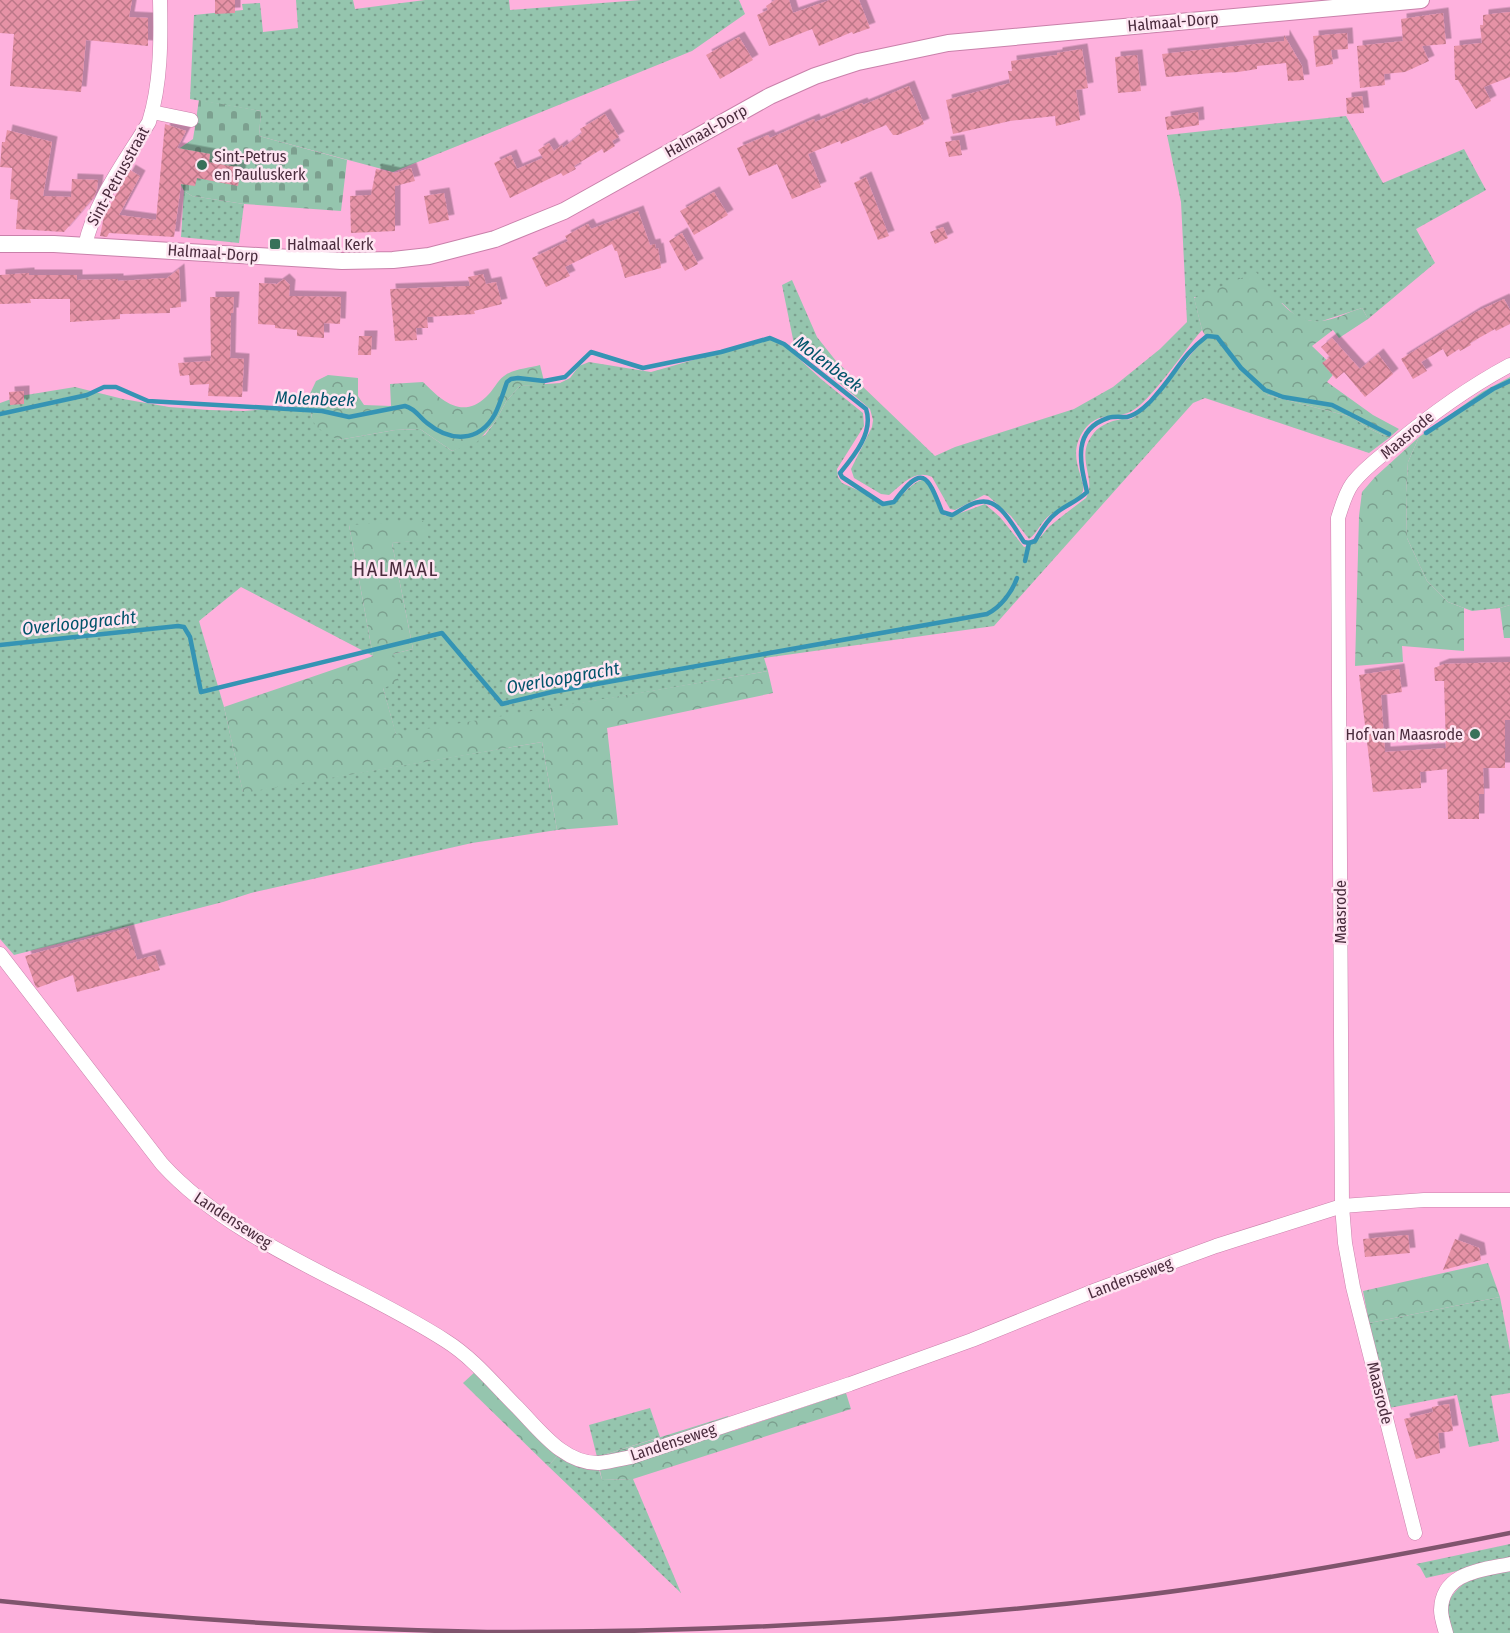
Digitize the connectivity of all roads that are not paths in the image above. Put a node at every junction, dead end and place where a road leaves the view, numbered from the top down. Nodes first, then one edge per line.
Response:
1 (160, 0) edge
2 (1421, 0) edge
3 (152, 112) junction
4 (191, 120) dead end
5 (0, 244) edge
6 (85, 246) junction
7 (1510, 364) edge
8 (0, 954) edge
9 (1510, 1200) edge
10 (1342, 1206) junction
11 (1415, 1533) dead end
12 (1510, 1564) edge
13 (1446, 1633) edge

1 - 3 street, Sint-Petrusstraat
2 - 6 street, Halmaal-Dorp
3 - 4 street
3 - 6 street, Sint-Petrusstraat
5 - 6 street, Halmaal-Dorp
7 - 10 street, Maasrode
8 - 10 street, Landenseweg
9 - 10 street, Landenseweg
10 - 11 street, Maasrode
12 - 13 street

